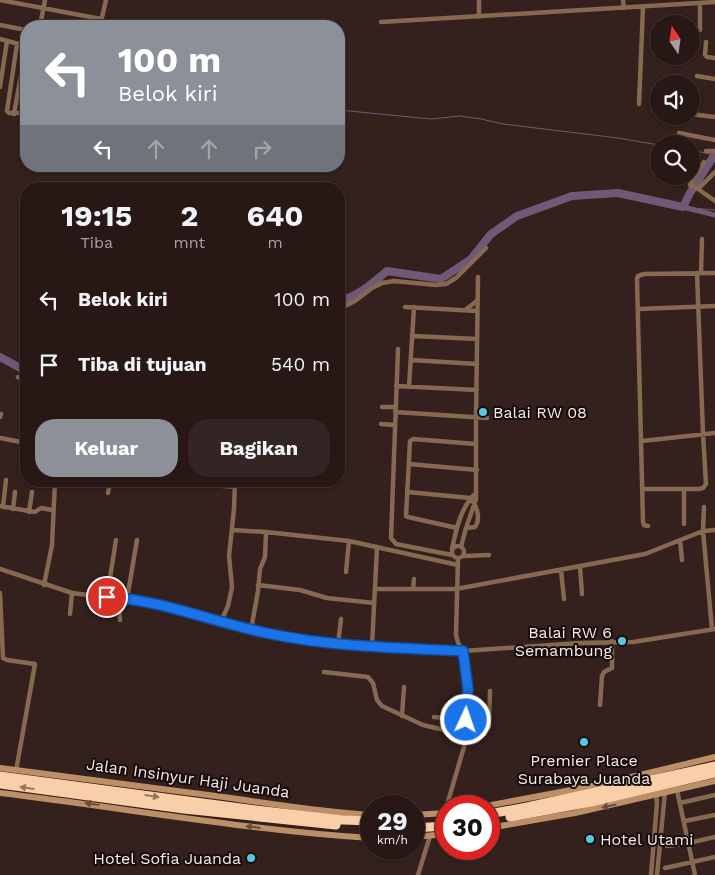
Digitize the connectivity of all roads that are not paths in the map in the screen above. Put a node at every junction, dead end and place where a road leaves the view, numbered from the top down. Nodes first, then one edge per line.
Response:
1 (0, 0) edge
2 (45, 0) edge
3 (106, 0) edge
4 (478, 0) edge
5 (623, 0) edge
6 (707, 1) edge
7 (715, 2) edge
8 (700, 3) junction
9 (643, 7) junction
10 (624, 8) junction
11 (43, 9) junction
12 (700, 15) edge
13 (479, 16) junction
14 (41, 20) edge
15 (102, 20) joint
16 (380, 22) dead end
17 (0, 25) edge
18 (20, 29) edge
19 (0, 39) edge
20 (706, 42) dead end
21 (7, 44) junction
22 (17, 46) junction
23 (20, 46) edge
24 (715, 58) edge
25 (700, 76) edge
26 (20, 79) edge
27 (715, 79) edge
28 (0, 87) edge
29 (639, 104) dead end
30 (14, 114) junction
31 (20, 114) edge
32 (700, 115) edge
33 (715, 117) edge
34 (679, 132) dead end
35 (715, 140) edge
36 (706, 151) dead end
37 (715, 151) edge
38 (704, 162) dead end
39 (715, 172) edge
40 (695, 188) junction
41 (715, 201) edge
42 (702, 239) dead end
43 (486, 248) dead end
44 (699, 273) junction
45 (715, 273) edge
46 (478, 277) dead end
47 (477, 302) junction
48 (345, 306) edge
49 (715, 306) edge
50 (405, 307) dead end
51 (414, 307) junction
52 (698, 307) junction
53 (464, 310) junction
54 (639, 310) junction
55 (477, 311) junction
56 (412, 336) junction
57 (477, 339) junction
58 (398, 349) dead end
59 (411, 360) junction
60 (477, 364) junction
61 (396, 386) junction
62 (409, 386) junction
63 (477, 390) junction
64 (382, 408) dead end
65 (395, 410) junction
66 (476, 417) junction
67 (487, 418) dead end
68 (381, 424) dead end
69 (394, 425) junction
70 (715, 433) edge
71 (703, 434) junction
72 (0, 438) edge
73 (642, 441) junction
74 (20, 442) edge
75 (476, 444) junction
76 (409, 464) junction
77 (477, 470) junction
78 (6, 480) dead end
79 (54, 487) edge
80 (109, 487) edge
81 (233, 487) edge
82 (643, 489) junction
83 (684, 489) junction
84 (15, 492) dead end
85 (32, 492) dead end
86 (408, 492) junction
87 (108, 493) dead end
88 (476, 493) junction
89 (470, 498) junction
90 (475, 503) junction
91 (2, 506) edge
92 (704, 507) dead end
93 (14, 508) junction
94 (52, 510) junction
95 (30, 512) junction
96 (684, 524) dead end
97 (648, 526) dead end
98 (456, 528) junction
99 (466, 528) junction
100 (232, 530) junction
101 (715, 530) edge
102 (704, 531) junction
103 (266, 532) junction
104 (116, 540) dead end
105 (137, 540) dead end
106 (680, 540) junction
107 (349, 541) junction
108 (377, 547) junction
109 (461, 547) junction
110 (452, 549) junction
111 (489, 554) dead end
112 (452, 555) junction
113 (460, 558) junction
114 (682, 560) dead end
115 (458, 566) junction
116 (580, 567) junction
117 (0, 569) edge
118 (561, 570) junction
119 (346, 572) dead end
120 (414, 579) dead end
121 (44, 585) junction
122 (258, 586) junction
123 (375, 589) junction
124 (414, 589) junction
125 (456, 589) junction
126 (0, 593) edge
127 (72, 593) junction
128 (582, 594) dead end
129 (107, 597) junction
130 (118, 598) junction
131 (564, 598) dead end
132 (127, 599) junction
133 (374, 603) junction
134 (70, 614) dead end
135 (341, 619) dead end
136 (120, 620) dead end
137 (221, 621) junction
138 (714, 629) edge
139 (251, 630) junction
140 (612, 641) junction
141 (338, 644) junction
142 (372, 646) junction
143 (463, 651) junction
144 (324, 672) dead end
145 (404, 687) dead end
146 (490, 691) dead end
147 (600, 706) dead end
148 (402, 716) junction
149 (434, 717) dead end
150 (466, 720) junction
151 (466, 727) junction
152 (466, 735) junction
153 (712, 764) edge
154 (0, 768) edge
155 (16, 770) junction
156 (0, 776) edge
157 (715, 781) edge
158 (675, 782) junction
159 (0, 784) edge
160 (665, 792) junction
161 (0, 793) edge
162 (656, 794) junction
163 (451, 795) edge
164 (715, 795) edge
165 (633, 796) junction
166 (680, 804) junction
167 (140, 807) junction
168 (500, 807) edge
169 (509, 807) junction
170 (500, 810) edge
171 (715, 815) edge
172 (360, 816) edge
173 (343, 817) junction
174 (523, 818) junction
175 (360, 819) edge
176 (500, 819) edge
177 (684, 821) junction
178 (312, 823) junction
179 (287, 825) junction
180 (500, 825) edge
181 (360, 826) edge
182 (312, 833) junction
183 (435, 835) edge
184 (425, 836) edge
185 (430, 836) junction
186 (360, 837) edge
187 (715, 837) edge
188 (689, 843) junction
189 (667, 846) dead end
190 (715, 857) edge
191 (693, 862) junction
192 (666, 868) dead end
193 (418, 875) edge
194 (651, 875) edge
195 (657, 875) edge
196 (695, 875) edge

1 - 11 street
2 - 11 street
3 - 15 street
4 - 13 street
5 - 10 street
6 - 7 street
6 - 8 street
8 - 9 street
8 - 12 street
9 - 10 street
9 - 29 street
10 - 13 street
11 - 14 street
11 - 15 street
13 - 16 street
17 - 18 street
19 - 21 street
20 - 24 street
21 - 22 street
21 - 28 street
22 - 23 street
22 - 30 street
25 - 27 street
26 - 30 street
30 - 31 street
32 - 33 street
34 - 35 street
36 - 37 street
38 - 40 street
39 - 40 street
40 - 41 street
42 - 44 street
43 - 48 street
44 - 45 street
44 - 52 street
44 - 54 street
46 - 47 street
47 - 53 street
47 - 55 street
49 - 52 street
50 - 51 street
51 - 53 street
51 - 56 street
52 - 54 street
52 - 71 street
53 - 55 street
54 - 73 street
55 - 57 street
56 - 57 street
56 - 59 street
57 - 60 street
58 - 61 street
59 - 60 street
59 - 62 street
60 - 63 street
61 - 62 street
61 - 65 street
62 - 63 street
63 - 66 street
64 - 65 street
65 - 66 street
65 - 69 street
66 - 67 street
66 - 75 street
68 - 69 street
69 - 112 street
70 - 71 street
71 - 73 street
71 - 83 street
72 - 74 street
73 - 82 street
75 - 76 street
75 - 77 street
76 - 77 street
76 - 86 street
77 - 88 street
78 - 91 street
79 - 94 street
80 - 87 street
81 - 100 street
82 - 83 street
82 - 97 street
83 - 96 street
84 - 93 street
85 - 95 street
86 - 89 street
86 - 98 street
88 - 89 street
88 - 90 street
89 - 90 street
89 - 98 street
90 - 99 street
90 - 99 street
91 - 93 street
92 - 102 street
93 - 95 street
94 - 95 street
94 - 121 street
98 - 110 street
99 - 109 street
100 - 103 street
100 - 137 street
101 - 102 street
102 - 106 street
102 - 138 street
103 - 107 street
103 - 122 street
104 - 129 street
105 - 132 street
106 - 114 street
106 - 116 street
107 - 108 street
107 - 119 street
108 - 115 street
108 - 123 street
109 - 110 street
109 - 113 street
110 - 112 street
111 - 113 street
112 - 113 street
113 - 115 street
115 - 125 street
116 - 118 street
116 - 128 street
117 - 121 street
118 - 125 street
118 - 131 street
120 - 124 street
121 - 127 street
122 - 133 street
122 - 139 street
123 - 124 street
123 - 133 street
124 - 125 street
125 - 143 street
126 - 155 street
127 - 129 street
127 - 134 street
129 - 130 street
130 - 132 street
130 - 136 street
132 - 137 street
133 - 142 street
135 - 141 street
137 - 139 street
138 - 140 street
139 - 141 street
140 - 143 street
140 - 147 street
141 - 142 street
142 - 143 street
143 - 150 street
144 - 148 street
145 - 148 street
146 - 151 street
148 - 152 street
149 - 150 street
150 - 151 street
151 - 152 street
152 - 163 street
153 - 158 highway
153 - 169 street
154 - 155 street, Jalan Insinyur Haji Juanda
155 - 173 street, Jalan Insinyur Haji Juanda
156 -> 173 highway, Jalan Insinyur Haji Juanda
157 - 158 street
158 - 160 street
158 - 165 highway
158 - 166 street
158 - 169 highway
167 -> 159 highway, Jalan Insinyur Haji Juanda
160 - 162 street
160 - 195 street
167 -> 161 street, Jalan Insinyur Haji Juanda
162 - 165 street
162 - 194 street
164 - 166 street
165 -> 174 highway
166 - 177 street
179 -> 167 highway, Jalan Insinyur Haji Juanda
168 - 169 street
169 - 170 highway
171 - 177 street
172 - 173 street, Jalan Insinyur Haji Juanda
173 - 175 highway, Jalan Insinyur Haji Juanda
174 - 176 highway
174 - 180 street
177 - 188 street
178 - 179 highway, Jalan Insinyur Haji Juanda
178 - 181 highway, Jalan Insinyur Haji Juanda
178 - 182 highway
179 - 182 street, Jalan Insinyur Haji Juanda
182 - 186 street, Jalan Insinyur Haji Juanda
183 - 185 street
184 - 185 street
185 - 193 street
187 - 188 street
188 - 189 street
188 - 191 street
190 - 191 street
191 - 192 street
191 - 196 street

